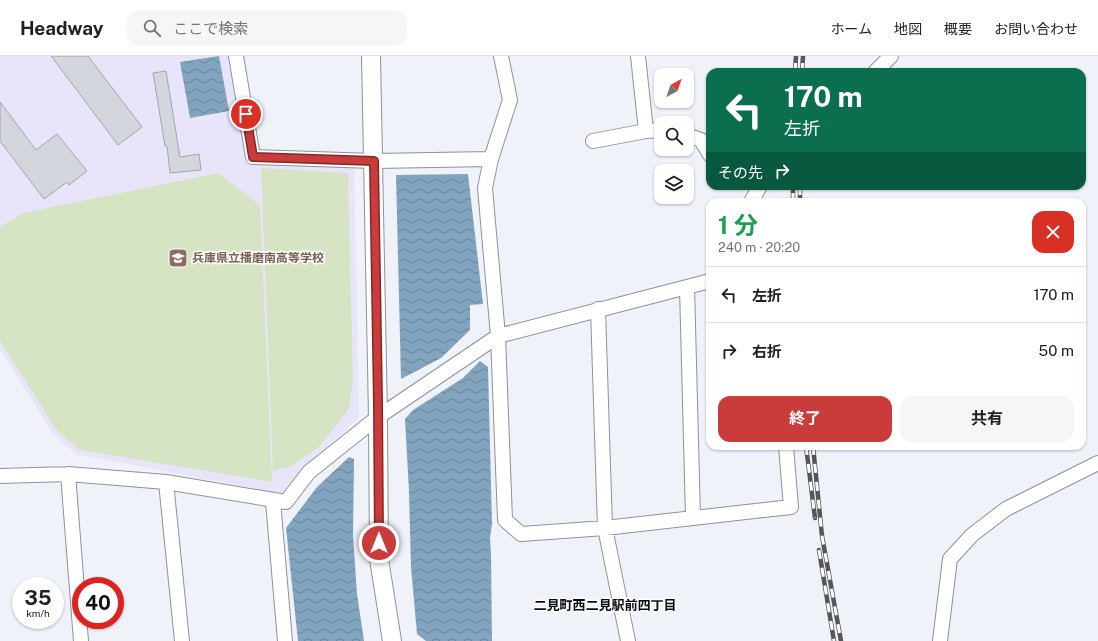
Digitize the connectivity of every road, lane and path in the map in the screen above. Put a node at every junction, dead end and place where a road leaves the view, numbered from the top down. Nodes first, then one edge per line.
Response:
1 (236, 56) edge
2 (371, 56) edge
3 (500, 56) edge
4 (638, 56) edge
5 (891, 56) edge
6 (879, 68) edge
7 (654, 130) edge
8 (646, 131) junction
9 (694, 138) edge
10 (593, 142) dead end
11 (706, 148) edge
12 (491, 159) junction
13 (374, 161) junction
14 (706, 275) edge
15 (699, 284) edge
16 (598, 310) junction
17 (498, 336) junction
18 (378, 418) junction
19 (786, 450) edge
20 (1098, 463) edge
21 (68, 474) junction
22 (0, 476) edge
23 (166, 482) junction
24 (273, 501) junction
25 (693, 517) junction
26 (606, 528) junction
27 (81, 641) edge
28 (182, 641) edge
29 (285, 641) edge
30 (392, 641) edge
31 (628, 641) edge
32 (940, 641) edge

1 - 13 street
2 - 13 street
3 - 12 street
4 - 8 street
5 - 6 street
7 - 8 street
8 - 10 street
9 - 11 street
12 - 13 street
12 - 17 street
13 - 18 street
14 - 15 street
15 - 16 street
15 - 25 street
16 - 17 street
16 - 26 street
17 - 18 street
17 - 26 street
18 - 24 street
18 - 30 street
19 - 25 street
20 - 32 street
21 - 22 street
21 - 23 street
21 - 27 street
23 - 24 street
23 - 28 street
24 - 29 street
25 - 26 street
26 - 31 street

